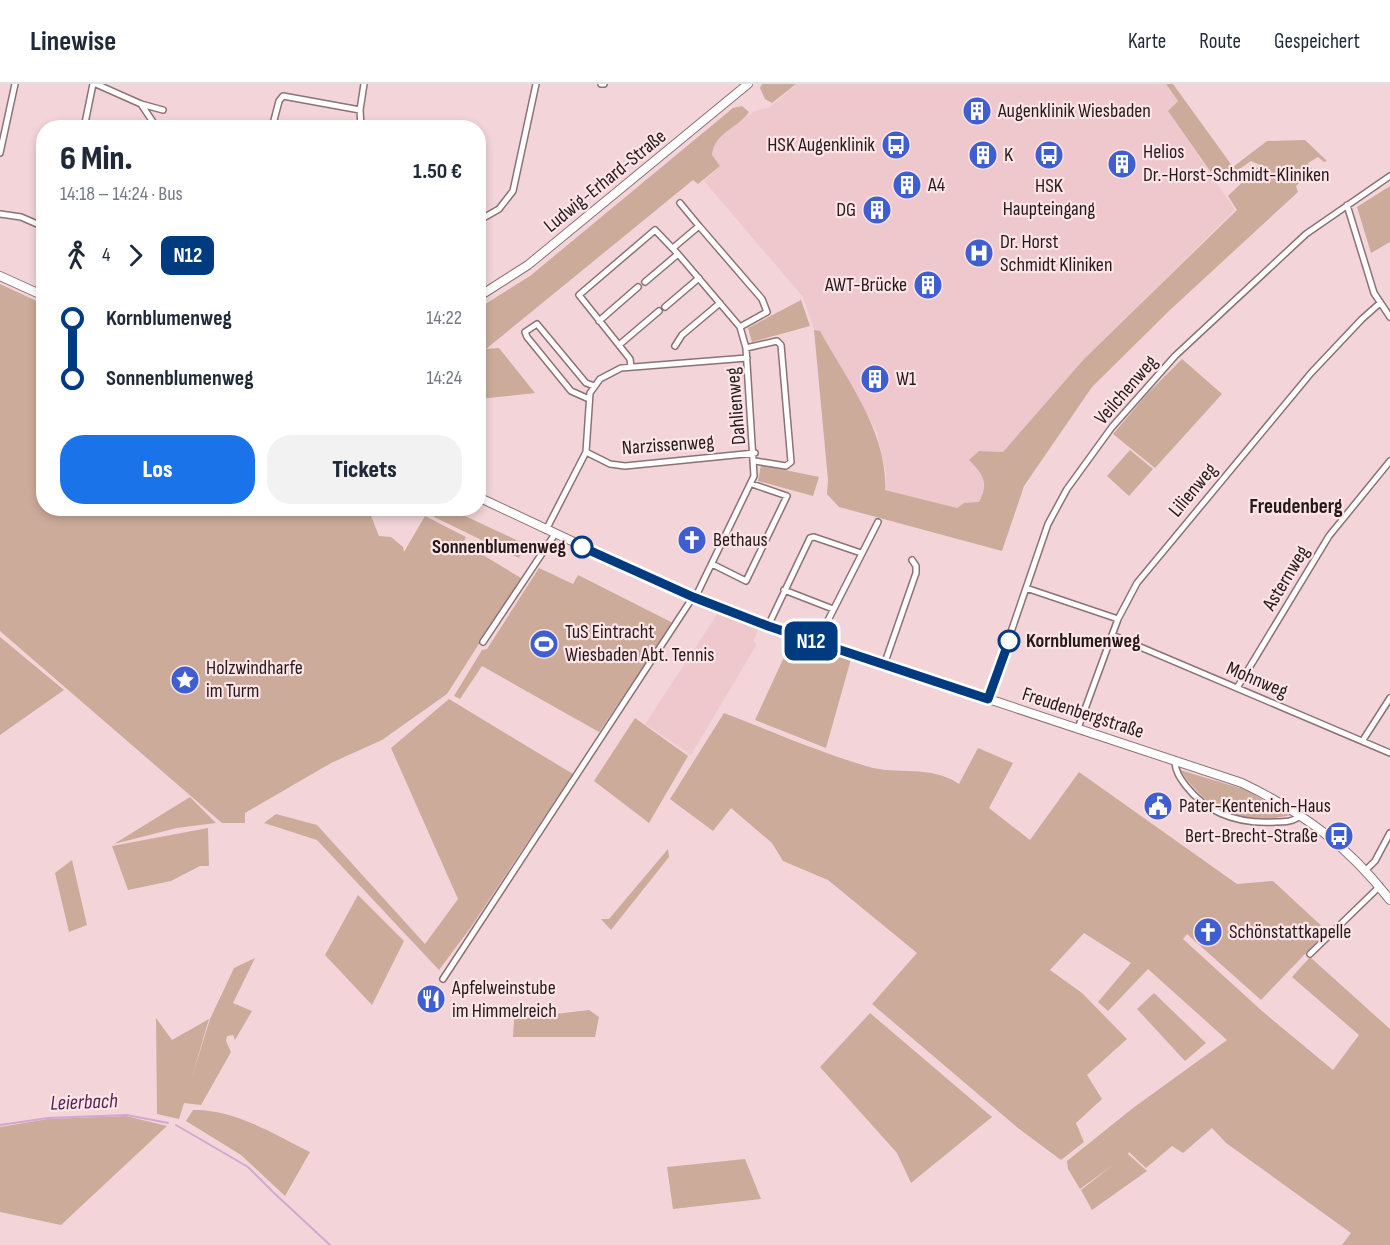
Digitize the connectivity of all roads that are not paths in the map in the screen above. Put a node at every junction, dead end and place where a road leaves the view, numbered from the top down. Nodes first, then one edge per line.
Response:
1 (15, 84) edge
2 (94, 84) edge
3 (364, 84) edge
4 (536, 84) edge
5 (748, 84) edge
6 (141, 104) junction
7 (163, 110) dead end
8 (360, 110) junction
9 (86, 120) edge
10 (151, 120) edge
11 (274, 120) edge
12 (361, 120) edge
13 (0, 153) edge
14 (1390, 176) edge
15 (680, 203) dead end
16 (1347, 205) junction
17 (0, 214) edge
18 (486, 216) edge
19 (36, 224) edge
20 (699, 226) junction
21 (674, 248) junction
22 (678, 254) junction
23 (0, 276) edge
24 (699, 278) junction
25 (645, 282) dead end
26 (638, 287) dead end
27 (36, 292) edge
28 (486, 292) edge
29 (720, 303) junction
30 (1380, 303) junction
31 (665, 307) dead end
32 (659, 311) dead end
33 (1390, 317) edge
34 (598, 321) junction
35 (740, 327) junction
36 (619, 345) junction
37 (675, 346) dead end
38 (746, 348) junction
39 (747, 358) junction
40 (631, 367) junction
41 (594, 386) junction
42 (589, 399) junction
43 (586, 452) junction
44 (754, 453) junction
45 (1390, 461) edge
46 (755, 462) junction
47 (752, 484) junction
48 (486, 501) edge
49 (878, 522) dead end
50 (546, 530) junction
51 (555, 534) junction
52 (861, 554) junction
53 (912, 560) dead end
54 (712, 564) junction
55 (1026, 588) junction
56 (784, 590) junction
57 (694, 598) junction
58 (833, 609) junction
59 (1118, 619) junction
60 (768, 626) junction
61 (1112, 635) junction
62 (483, 642) dead end
63 (817, 642) junction
64 (884, 665) junction
65 (1237, 688) junction
66 (1390, 698) edge
67 (988, 699) junction
68 (1078, 728) junction
69 (1363, 740) junction
70 (1390, 753) edge
71 (1175, 761) junction
72 (1302, 814) junction
73 (1390, 833) edge
74 (1366, 870) junction
75 (1380, 886) junction
76 (1390, 900) edge
77 (1310, 954) dead end
78 (443, 979) dead end

1 - 13 street
2 - 6 street
2 - 9 street
3 - 8 street
4 - 18 street
5 - 28 street, Ludwig-Erhard-Straße
6 - 7 street
6 - 10 street
8 - 11 street
8 - 12 street
14 - 16 street, Veilchenweg
15 - 20 street
16 - 30 street
16 - 55 street, Veilchenweg
17 - 19 street
20 - 21 street
20 - 35 street
21 - 22 street, Dahlienweg
21 - 34 street, Dahlienweg
22 - 24 street, Dahlienweg
22 - 25 street
23 - 27 street
24 - 29 street, Dahlienweg
24 - 31 street
26 - 34 street
29 - 35 street, Dahlienweg
29 - 37 street
30 - 33 street
30 - 59 street, Lilienweg
32 - 36 street
34 - 36 street
35 - 38 street, Dahlienweg
36 - 40 street
38 - 39 street, Dahlienweg
38 - 46 street
39 - 40 street
39 - 44 street, Dahlienweg
40 - 41 street
41 - 42 street
41 - 42 street
42 - 43 street
43 - 44 street, Narzissenweg
43 - 50 street
44 - 46 street, Dahlienweg
45 - 65 street, Asternweg
46 - 47 street, Dahlienweg
47 - 54 street, Dahlienweg
47 - 54 street
48 - 50 street, Freudenbergstraße
49 - 52 street
50 - 51 street, Freudenbergstraße
51 - 57 street, Freudenbergstraße
51 - 62 street
52 - 56 street
52 - 58 street
53 - 64 street
54 - 57 street, Dahlienweg
55 - 59 street
55 - 67 street, Veilchenweg
56 - 58 street
56 - 60 street
57 - 60 street, Freudenbergstraße
57 - 78 street, Dahlienweg
58 - 63 street
59 - 61 street, Lilienweg
60 - 63 street, Freudenbergstraße
61 - 65 street, Mohnweg
61 - 68 street, Lilienweg
63 - 64 street, Freudenbergstraße
64 - 67 street, Freudenbergstraße
65 - 69 street, Mohnweg
66 - 69 street
67 - 68 street, Freudenbergstraße
68 - 71 street, Freudenbergstraße
69 - 70 street, Mohnweg
71 - 72 street, Freudenbergstraße
71 - 72 street
72 - 74 street, Freudenbergstraße
73 - 74 street
74 - 75 street, Freudenbergstraße
75 - 76 street, Freudenbergstraße
75 - 77 street

